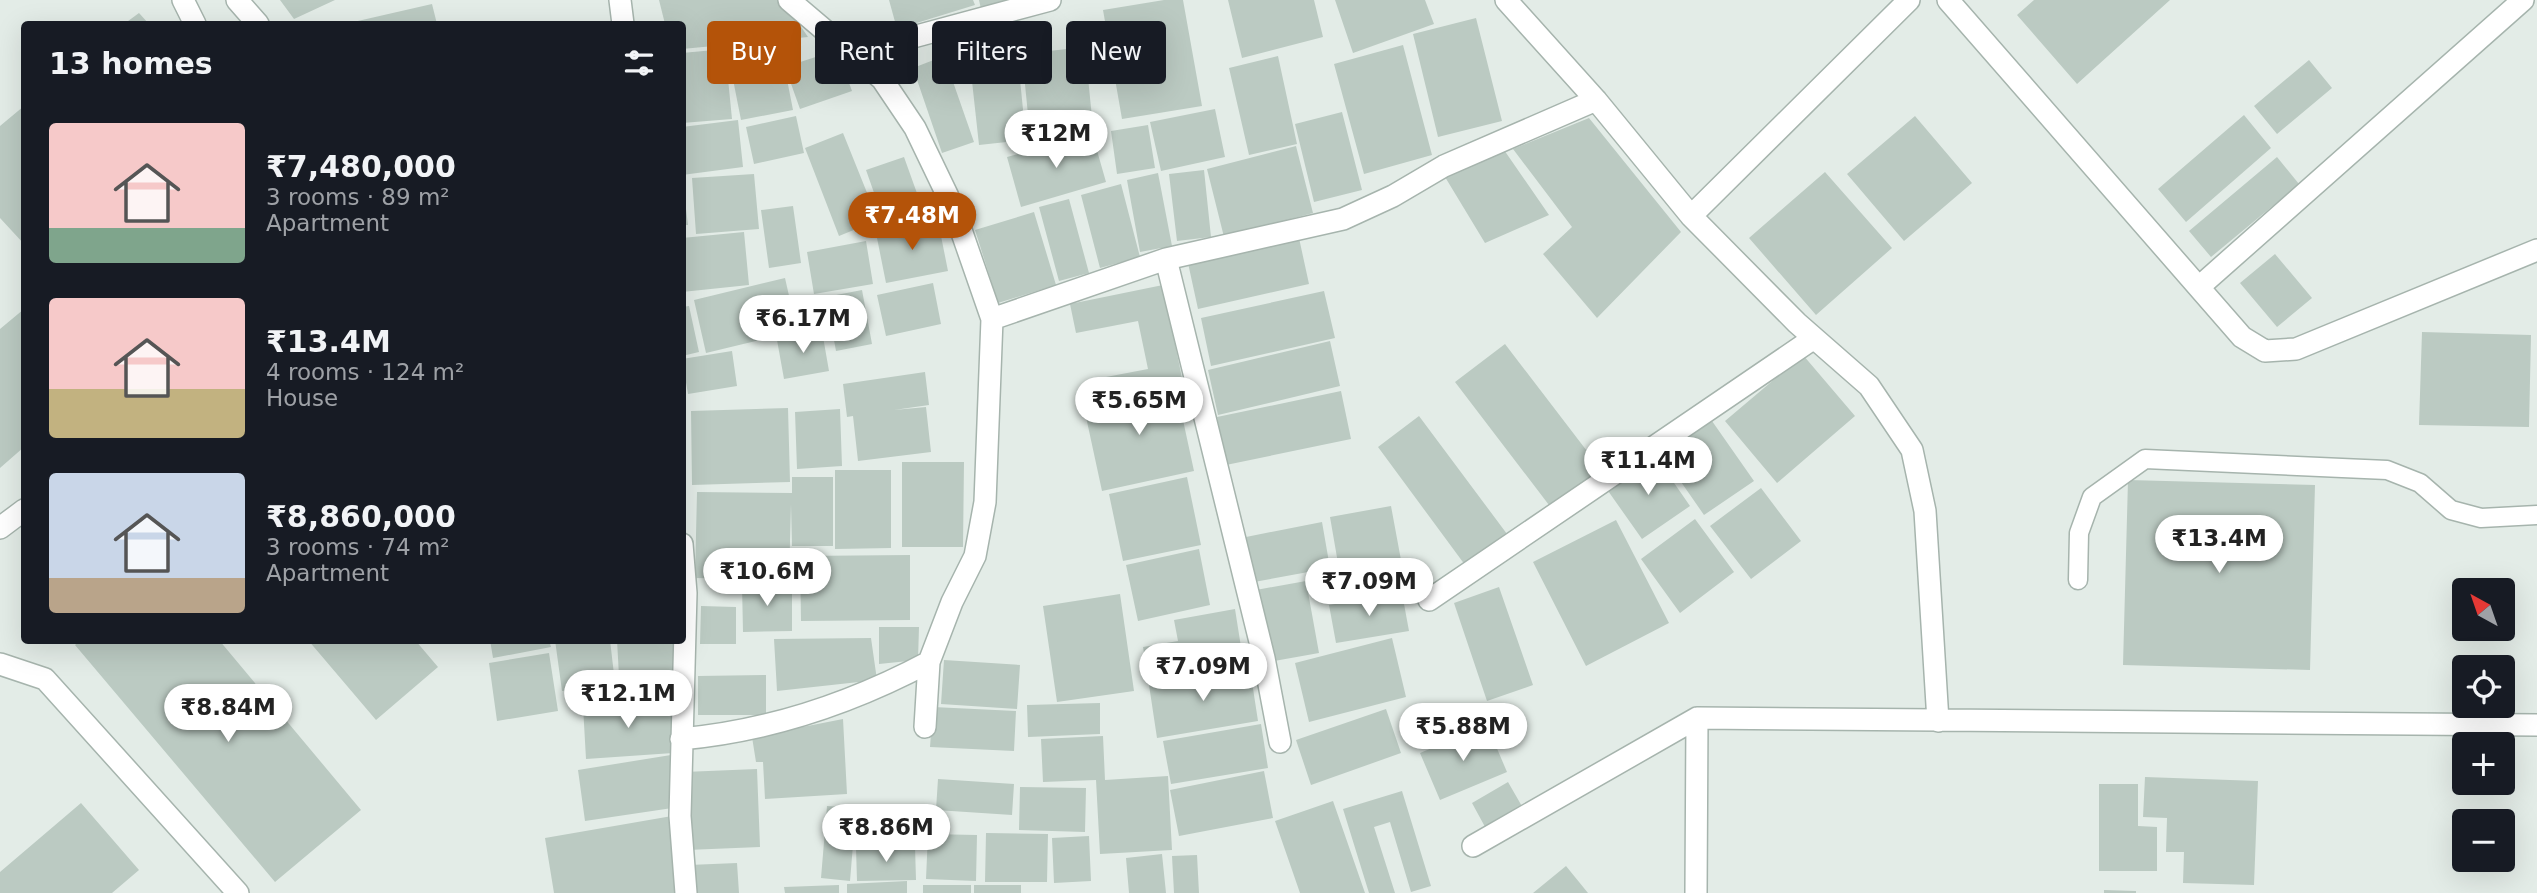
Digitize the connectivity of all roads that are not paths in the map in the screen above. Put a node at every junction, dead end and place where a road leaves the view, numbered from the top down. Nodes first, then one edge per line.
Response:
1 (183, 0) edge
2 (237, 0) edge
3 (620, 0) edge
4 (789, 0) edge
5 (1050, 0) edge
6 (1506, 0) edge
7 (1909, 0) edge
8 (1948, 0) edge
9 (2523, 0) edge
10 (194, 21) edge
11 (255, 21) edge
12 (623, 21) edge
13 (815, 23) edge
14 (918, 36) edge
15 (885, 84) edge
16 (1596, 100) junction
17 (1691, 216) junction
18 (2537, 250) edge
19 (1166, 259) junction
20 (2199, 287) junction
21 (992, 318) junction
22 (1814, 338) junction
23 (21, 512) edge
24 (2537, 515) edge
25 (0, 528) edge
26 (2078, 580) dead end
27 (1429, 600) dead end
28 (684, 644) edge
29 (929, 662) junction
30 (0, 664) edge
31 (1698, 718) junction
32 (1938, 721) junction
33 (2537, 725) edge
34 (925, 727) dead end
35 (681, 739) junction
36 (1280, 742) dead end
37 (1473, 846) dead end
38 (238, 893) edge
39 (686, 893) edge
40 (1696, 893) edge

1 - 10 street
2 - 11 street
3 - 12 street
4 - 13 street
5 - 14 street
6 - 16 street
7 - 17 street
8 - 20 street
9 - 20 street
15 - 21 street
16 - 17 street
16 - 19 street
17 - 22 street
18 - 20 street
19 - 21 street
19 - 36 street
21 - 29 street
22 - 27 street
22 - 32 street
23 - 25 street
24 - 26 lane
28 - 35 street
29 - 34 street
29 - 35 street
30 - 38 street
31 - 32 street
31 - 37 street
31 - 40 street
32 - 33 street
35 - 39 street

